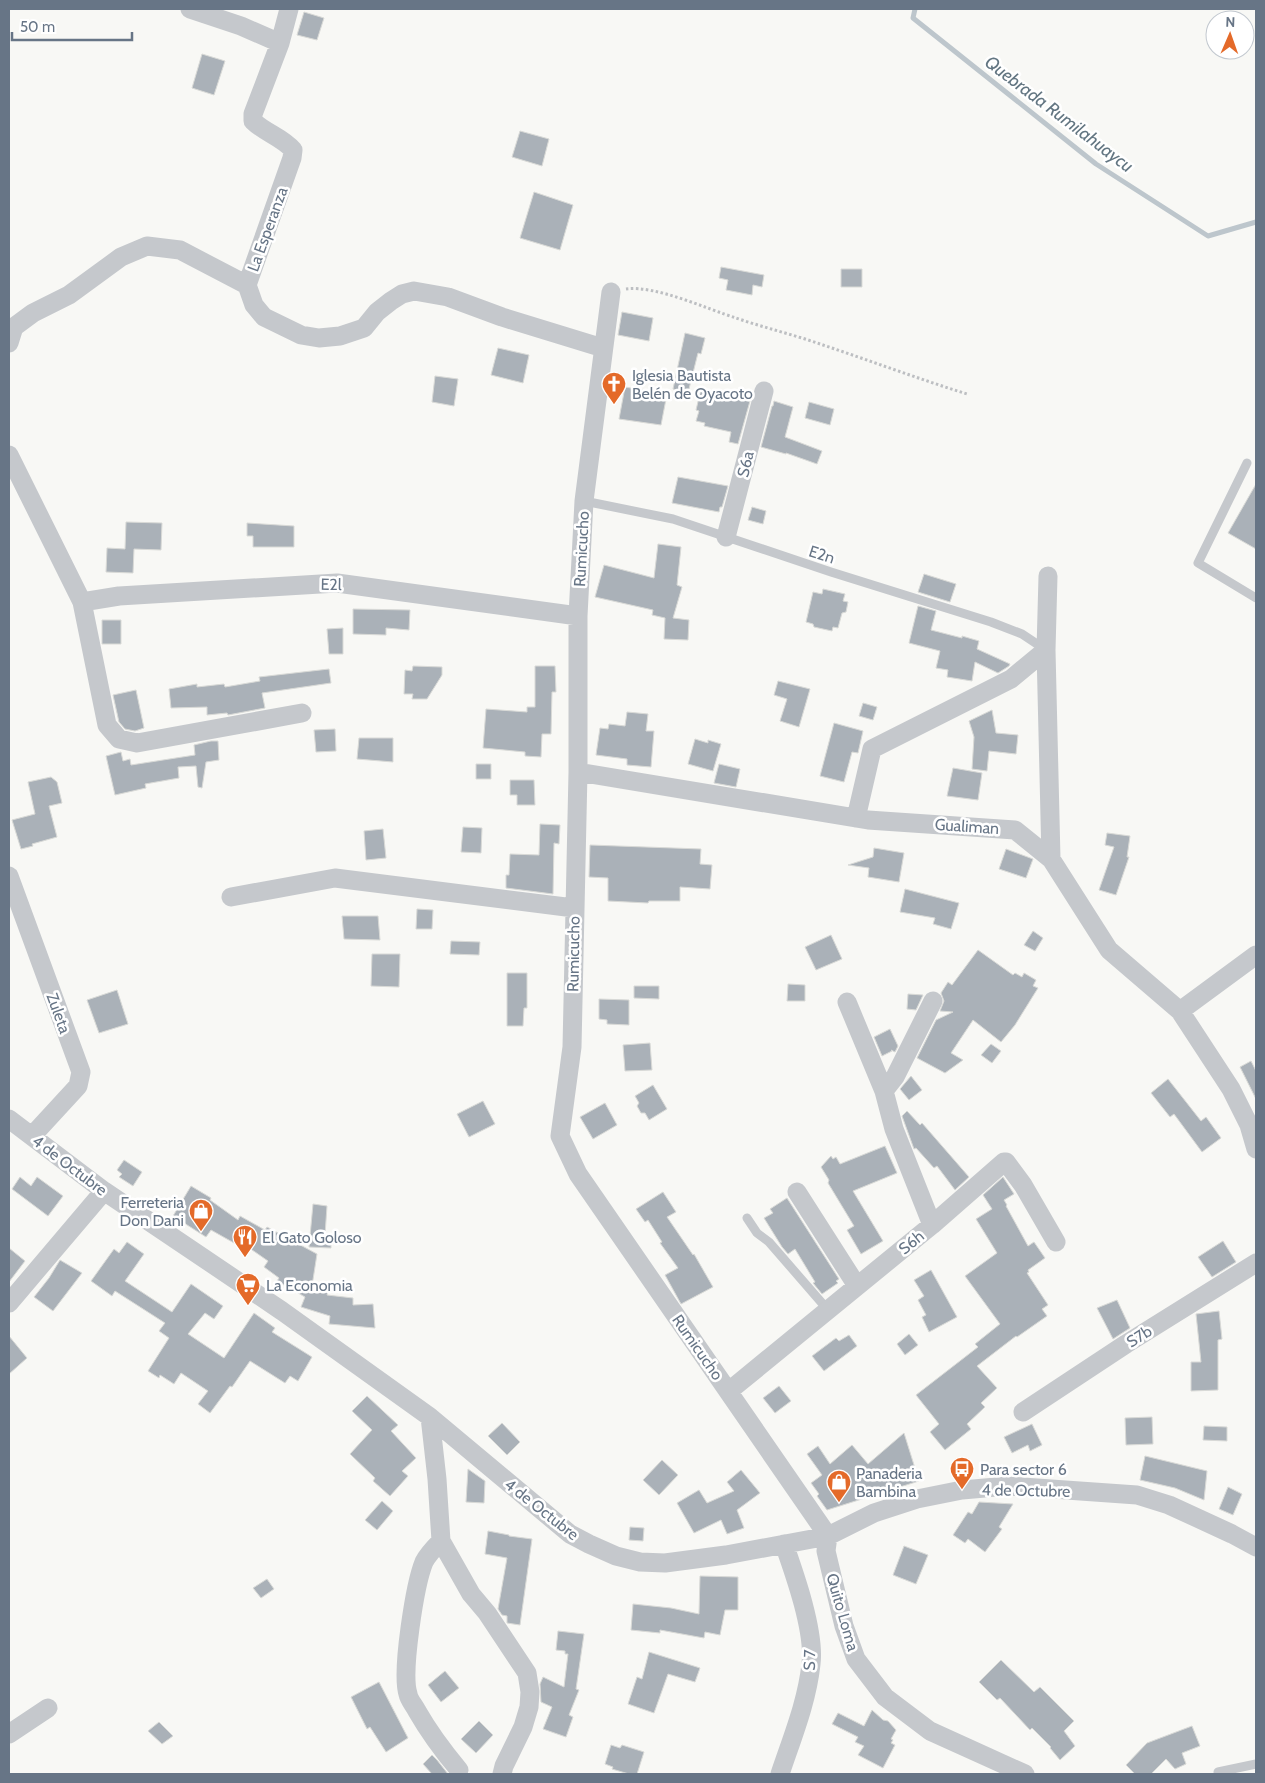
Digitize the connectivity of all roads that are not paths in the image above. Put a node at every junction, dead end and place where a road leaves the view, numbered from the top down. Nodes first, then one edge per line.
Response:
1 (190, 9) edge
2 (289, 9) edge
3 (280, 43) junction
4 (247, 285) junction
5 (611, 292) road end
6 (9, 343) edge
7 (603, 348) junction
8 (764, 391) dead end
9 (9, 455) edge
10 (1247, 463) dead end
11 (584, 502) junction
12 (726, 537) junction
13 (1048, 576) dead end
14 (1256, 598) edge
15 (82, 602) junction
16 (578, 616) junction
17 (1046, 650) junction
18 (302, 713) dead end
19 (578, 772) junction
20 (856, 818) junction
21 (1051, 859) junction
22 (9, 876) edge
23 (231, 897) dead end
24 (574, 908) junction
25 (1256, 955) edge
26 (933, 1001) dead end
27 (847, 1002) dead end
28 (1180, 1011) junction
29 (884, 1091) junction
30 (9, 1119) edge
31 (32, 1136) junction
32 (1256, 1149) edge
33 (104, 1191) junction
34 (797, 1192) dead end
35 (746, 1218) dead end
36 (932, 1225) junction
37 (1056, 1242) dead end
38 (1256, 1263) edge
39 (857, 1286) junction
40 (9, 1303) edge
41 (828, 1310) junction
42 (729, 1391) junction
43 (1023, 1412) dead end
44 (430, 1417) junction
45 (828, 1536) junction
46 (441, 1541) junction
47 (784, 1544) junction
48 (1256, 1547) edge
49 (48, 1708) dead end
50 (9, 1734) edge
51 (1256, 1764) edge
52 (459, 1770) dead end
53 (1218, 1772) dead end
54 (502, 1774) edge
55 (780, 1774) edge
56 (1025, 1774) edge

1 - 3 street
2 - 3 street, La Esperanza
3 - 4 street, La Esperanza
4 - 6 street, La Esperanza
4 - 7 street
5 - 7 street, Rumicucho
7 - 11 street, Rumicucho
8 - 12 street, S6a
9 - 15 street
10 - 14 lane
11 - 12 lane, E2n
11 - 16 street, Rumicucho
12 - 17 lane, E2n
13 - 17 street
15 - 16 street, E2l
15 - 18 street
16 - 19 street, Rumicucho
17 - 20 street
17 - 21 street
19 - 20 street, Gualiman
19 - 24 street, Rumicucho
20 - 21 street, Gualiman
21 - 28 street, Gualiman
22 - 31 street, Zuleta
23 - 24 street
24 - 42 street, Rumicucho
25 - 28 street
26 - 29 street
27 - 29 street, S6h
28 - 32 street, Gualiman
29 - 36 street, S6h
30 - 31 street, 4 de Octubre
31 - 33 street, 4 de Octubre
33 - 40 street
33 - 44 street, 4 de Octubre
34 - 39 street
35 - 41 lane
36 - 37 street
36 - 39 street, S6h
38 - 43 street, S7b
39 - 41 street, S6h
41 - 42 street, S6h
42 - 45 street, Rumicucho
44 - 46 street
44 - 47 street, 4 de Octubre
45 - 47 street, 4 de Octubre
45 - 48 street, 4 de Octubre
45 - 56 street, Quito Loma
46 - 52 street
46 - 54 street
47 - 55 street, S 7
49 - 50 street
51 - 53 lane

